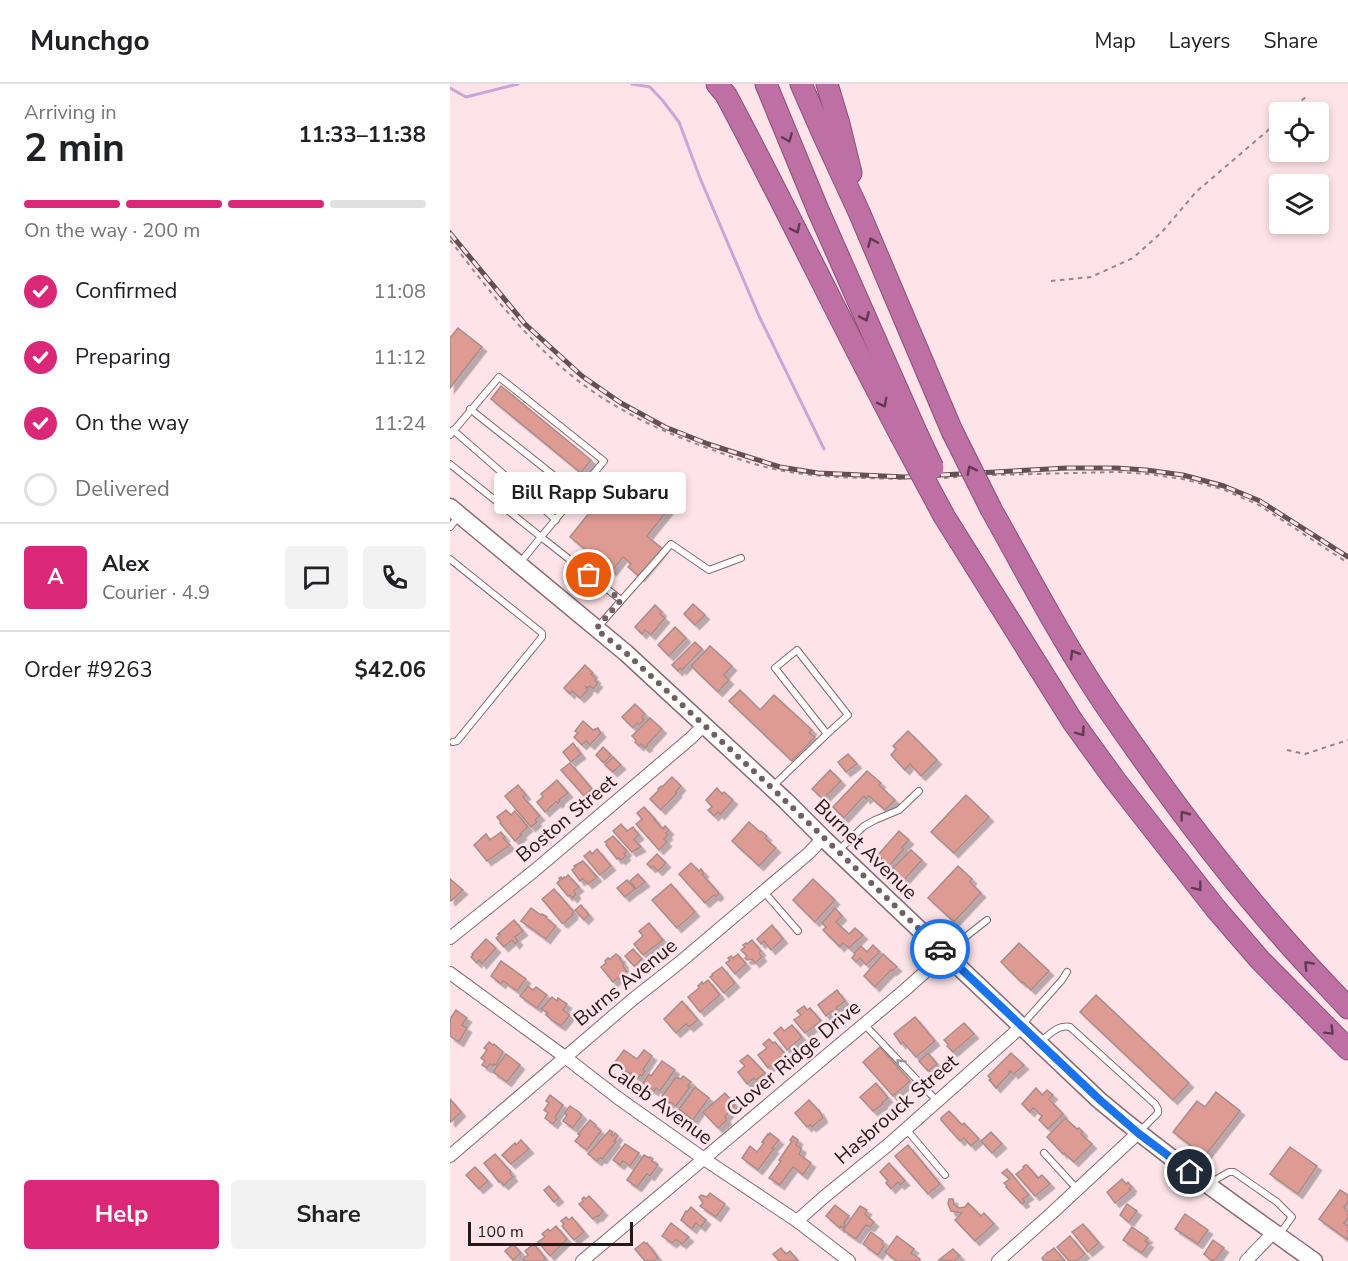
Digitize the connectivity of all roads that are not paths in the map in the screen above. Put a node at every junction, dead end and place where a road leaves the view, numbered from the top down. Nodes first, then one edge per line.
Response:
1 (717, 84) edge
2 (729, 84) edge
3 (766, 84) edge
4 (801, 84) edge
5 (827, 84) edge
6 (770, 177) junction
7 (859, 212) junction
8 (470, 409) junction
9 (452, 432) edge
10 (908, 434) junction
11 (450, 464) edge
12 (577, 494) junction
13 (453, 516) edge
14 (556, 520) junction
15 (541, 537) junction
16 (741, 558) dead end
17 (450, 559) edge
18 (519, 565) junction
19 (621, 600) junction
20 (596, 629) junction
21 (704, 725) junction
22 (827, 734) junction
23 (453, 742) dead end
24 (772, 788) junction
25 (919, 791) dead end
26 (823, 838) junction
27 (838, 852) junction
28 (764, 892) junction
29 (987, 920) dead end
30 (798, 931) dead end
31 (450, 938) edge
32 (945, 954) junction
33 (1067, 972) dead end
34 (450, 973) edge
35 (1348, 1008) edge
36 (864, 1024) junction
37 (1021, 1026) junction
38 (1038, 1043) junction
39 (1348, 1049) edge
40 (565, 1057) junction
41 (937, 1101) junction
42 (906, 1129) junction
43 (1138, 1133) junction
44 (1044, 1153) dead end
45 (450, 1155) edge
46 (704, 1159) junction
47 (945, 1176) dead end
48 (1207, 1185) junction
49 (1077, 1190) junction
50 (797, 1221) junction
51 (1276, 1234) junction
52 (844, 1260) edge
53 (582, 1261) edge
54 (998, 1261) edge
55 (1246, 1261) edge
56 (1314, 1261) edge

1 - 6 highway
2 - 6 highway
3 -> 10 highway
4 - 7 highway
5 - 7 highway
6 -> 10 highway
35 -> 7 highway, bridge
8 - 9 lane
8 - 12 lane
8 - 12 lane
9 - 14 lane
10 -> 39 highway, bridge
11 - 15 lane
12 - 14 lane
13 - 18 street, Burnet Avenue
14 - 15 lane
15 - 18 lane
15 - 19 lane
16 - 19 lane
17 - 23 lane
18 - 20 street, Burnet Avenue
19 - 20 lane
20 - 21 street, Burnet Avenue
21 - 24 street, Burnet Avenue
21 - 31 street, Boston Street
22 - 22 lane
22 - 24 lane
24 - 26 street, Burnet Avenue
25 - 27 lane
26 - 27 street, Burnet Avenue
26 - 28 street, Burns Avenue
27 - 32 street, Burnet Avenue
28 - 30 lane
28 - 40 street, Burns Avenue
29 - 32 lane
32 - 36 street, Clover Ridge Drive
32 - 37 street, Burnet Avenue
33 - 37 lane
34 - 40 street, Caleb Avenue
41 -> 36 lane
36 - 46 street, Clover Ridge Drive
37 - 38 street, Burnet Avenue
37 - 41 street, Hasbrouck Street
38 - 43 street, Burnet Avenue
38 - 43 lane
40 - 45 street, Burns Avenue
40 - 46 street, Caleb Avenue
41 - 42 street, Hasbrouck Street
42 - 47 lane
42 - 50 street, Hasbrouck Street
43 - 48 street, Burnet Avenue
43 - 49 street
44 - 49 lane
46 - 50 street, Caleb Avenue
46 - 53 street, Clover Ridge Drive
48 - 51 street, Burnet Avenue
48 - 51 lane
49 - 54 street
50 - 52 street, Caleb Avenue
51 - 55 street
51 - 56 street, Burnet Avenue

